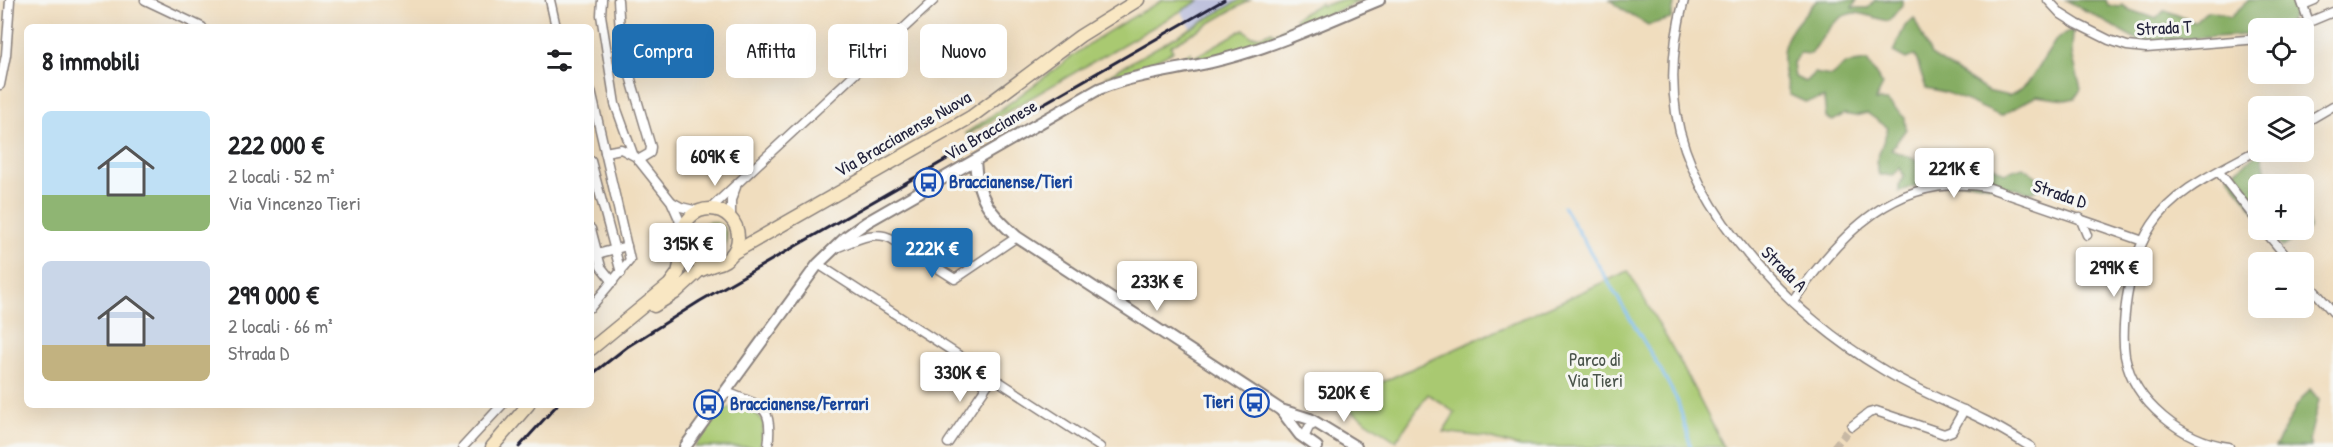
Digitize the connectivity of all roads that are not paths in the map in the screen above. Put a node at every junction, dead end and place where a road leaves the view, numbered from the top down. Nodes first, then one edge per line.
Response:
1 (10, 0) edge
2 (145, 0) edge
3 (550, 0) edge
4 (602, 0) edge
5 (618, 0) edge
6 (934, 0) edge
7 (1138, 0) edge
8 (1378, 0) edge
9 (1684, 0) edge
10 (2048, 0) edge
11 (2315, 0) edge
12 (2302, 2) edge
13 (2333, 12) edge
14 (2308, 18) edge
15 (2314, 20) edge
16 (196, 24) edge
17 (555, 24) edge
18 (2248, 40) edge
19 (0, 85) edge
20 (594, 104) edge
21 (2333, 106) edge
22 (2314, 117) edge
23 (605, 152) junction
24 (2248, 155) edge
25 (635, 157) junction
26 (975, 160) junction
27 (594, 172) edge
28 (2219, 172) junction
29 (737, 183) junction
30 (671, 201) junction
31 (2248, 209) edge
32 (704, 210) junction
33 (2080, 218) junction
34 (733, 222) junction
35 (771, 231) junction
36 (2087, 235) dead end
37 (1017, 237) junction
38 (2273, 240) edge
39 (683, 241) junction
40 (2143, 241) junction
41 (594, 242) edge
42 (627, 246) junction
43 (614, 249) junction
44 (830, 251) junction
45 (2283, 252) edge
46 (733, 253) junction
47 (597, 254) junction
48 (818, 264) junction
49 (713, 265) junction
50 (601, 267) junction
51 (621, 273) junction
52 (613, 282) junction
53 (2314, 290) edge
54 (601, 296) junction
55 (1793, 301) junction
56 (594, 304) edge
57 (2333, 312) edge
58 (612, 333) junction
59 (594, 347) edge
60 (992, 378) junction
61 (726, 392) junction
62 (498, 408) edge
63 (525, 408) edge
64 (1281, 410) junction
65 (1964, 410) junction
66 (1317, 423) junction
67 (1852, 426) tunnel mouth
68 (1304, 438) junction
69 (948, 443) dead end
70 (463, 447) edge
71 (492, 447) edge
72 (685, 447) edge
73 (768, 447) edge
74 (1100, 447) edge
75 (1317, 447) edge
76 (1356, 447) edge
77 (2031, 447) edge
78 (2229, 447) edge

1 - 19 street
2 - 16 street
3 - 17 street
4 - 25 street
5 - 25 street
6 - 29 street
7 - 35 main road, Via Braccianense Nuova
8 - 26 street, Via Braccianese
9 - 55 street, Strada A
10 - 18 street, Strada T
11 - 12 street
12 - 14 street
13 - 15 street
20 - 23 street
21 - 22 street
23 - 25 street
23 - 42 street
24 - 28 street
25 - 30 street
26 - 37 street
26 - 44 street, Via Braccianese
27 - 43 street
28 - 31 street
28 - 40 street
29 - 32 street
29 - 34 street
30 - 32 street
30 - 39 street
32 - 34 main road
32 - 39 main road
33 - 36 street
33 - 40 street, Strada D
33 - 55 street, Strada D
34 - 35 main road
34 - 46 main road
35 - 46 main road, Via Braccianense Nuova
37 - 44 street
37 - 64 street
38 - 45 street
39 - 49 main road
39 - 58 main road
40 - 78 street
41 - 47 street
42 - 43 street
42 - 51 street
43 - 47 street
43 - 51 street
44 - 48 street, Via Braccianese
46 - 49 main road
47 - 50 street
48 - 60 street
48 - 61 street, Via Braccianese
49 - 58 main road
50 - 52 street
50 - 54 street
51 - 52 street
52 - 54 street
53 - 57 street
54 - 56 street
55 - 65 street, Strada A
58 - 59 main road
60 - 69 street
60 - 74 street
61 - 72 street, Via Braccianese
61 - 73 street
62 - 70 street
63 - 71 main road
64 - 66 street
64 - 68 street
65 - 67 street
65 - 77 street, Strada A
66 - 68 street
66 - 76 street
68 - 75 street

